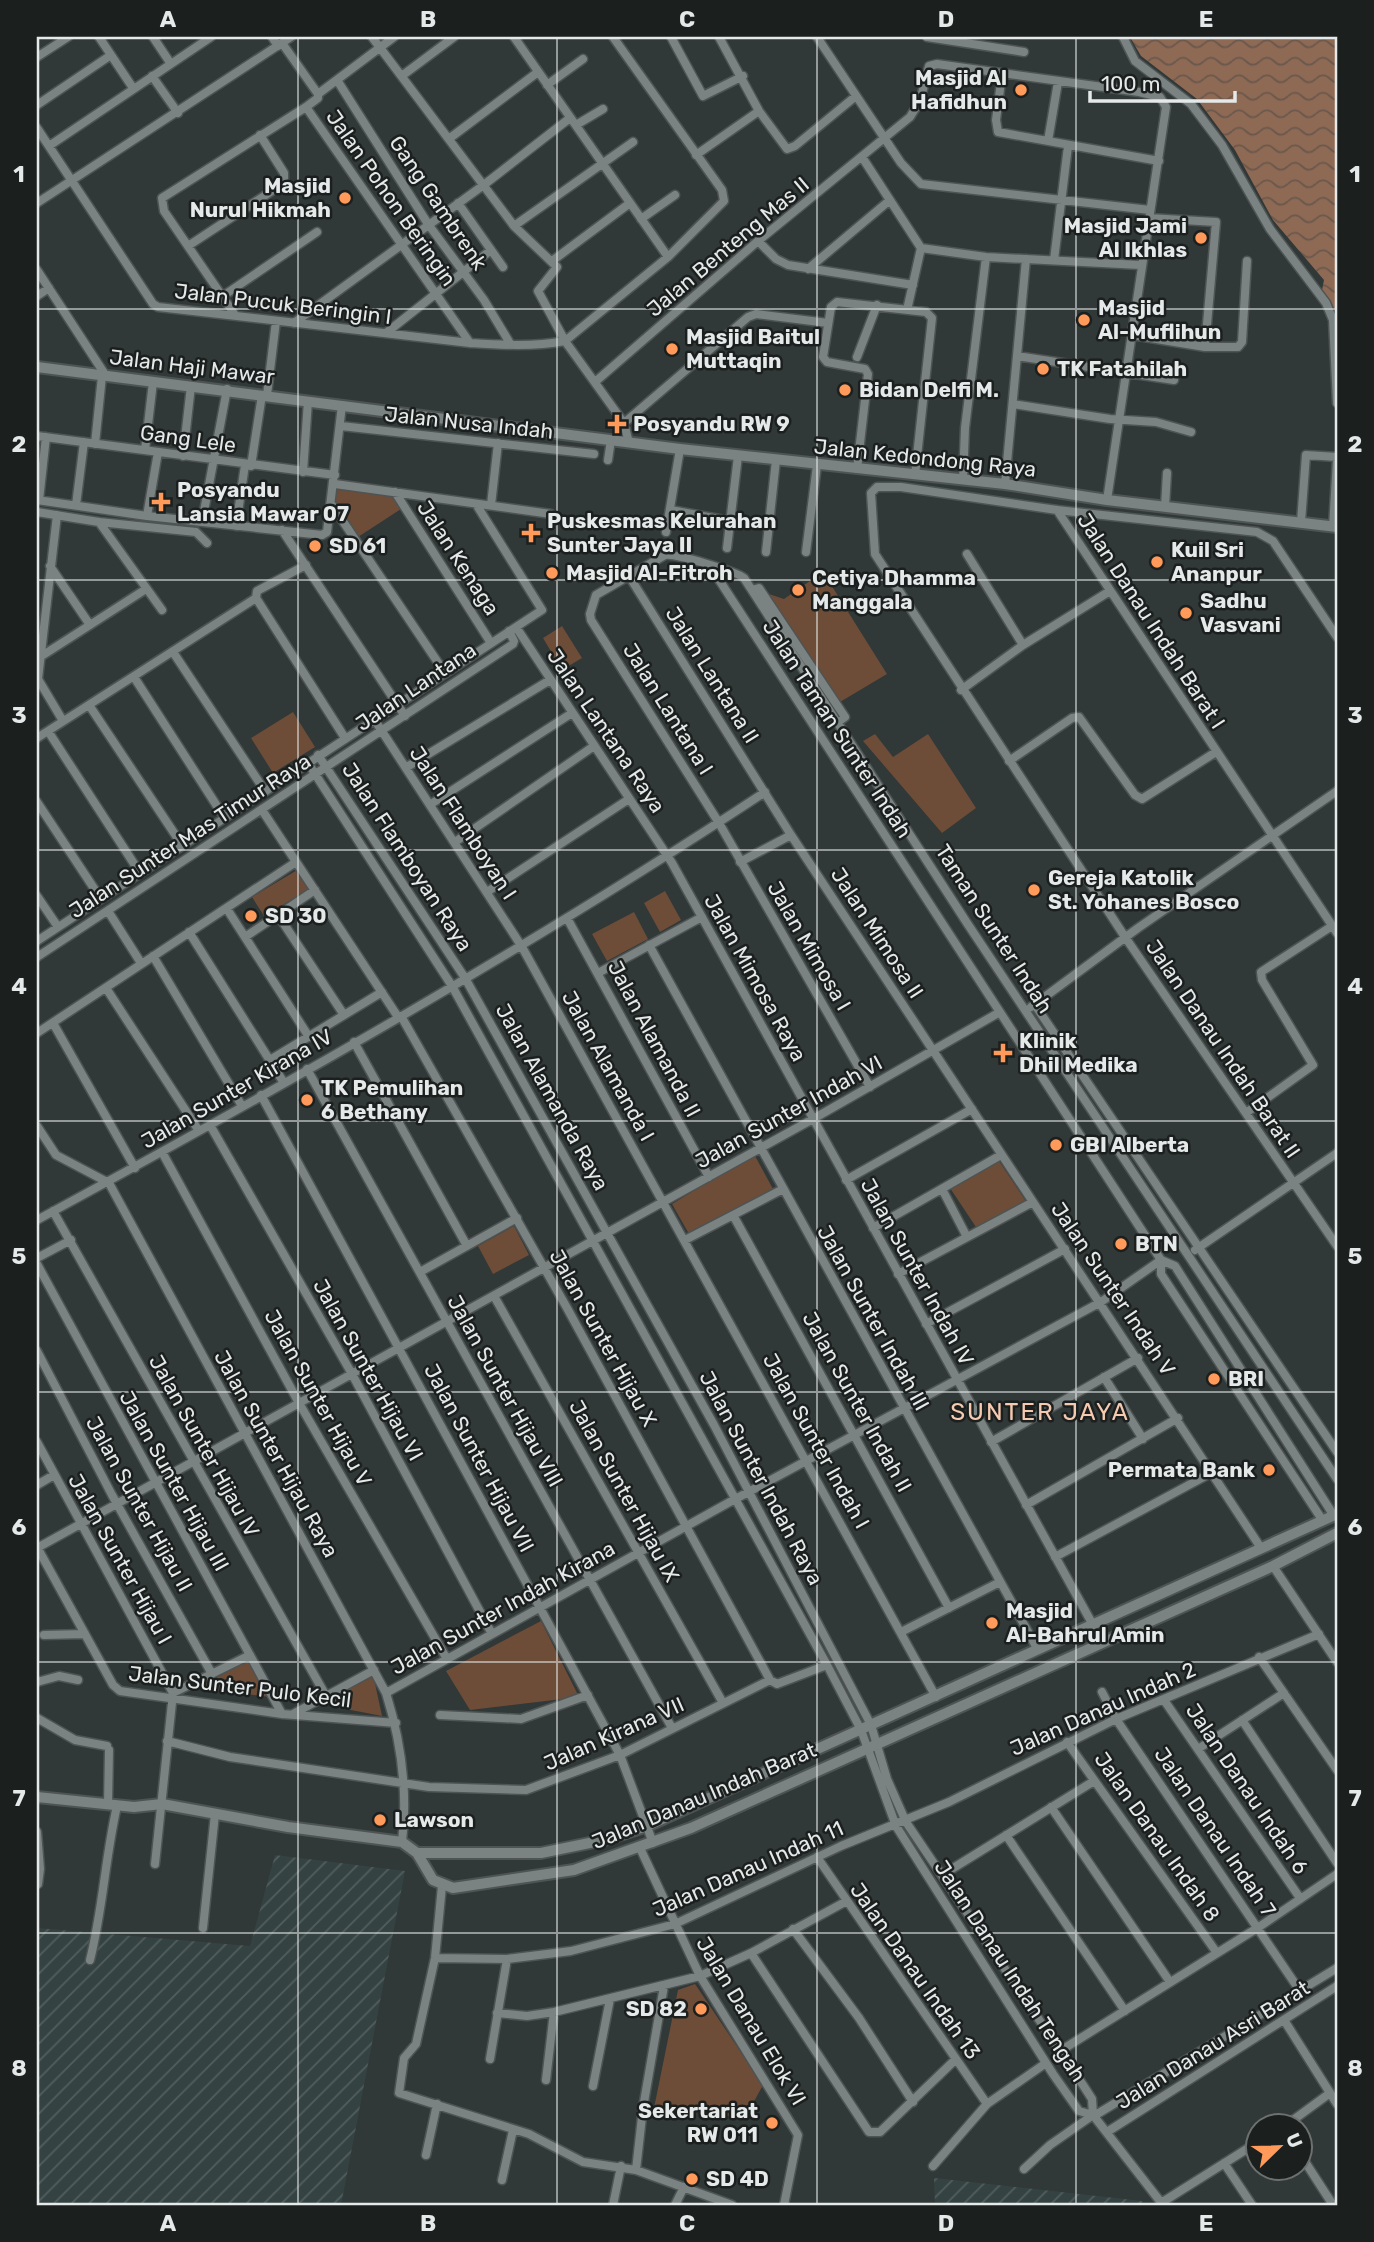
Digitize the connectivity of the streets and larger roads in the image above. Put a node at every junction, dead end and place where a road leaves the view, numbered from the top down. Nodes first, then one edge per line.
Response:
1 (68, 37) edge
2 (99, 37) edge
3 (153, 37) edge
4 (211, 37) edge
5 (272, 37) edge
6 (291, 37) edge
7 (372, 37) edge
8 (394, 37) edge
9 (454, 37) edge
10 (514, 37) edge
11 (613, 37) edge
12 (671, 37) edge
13 (722, 37) edge
14 (817, 37) edge
15 (928, 37) edge
16 (1123, 37) edge
17 (280, 44) junction
18 (381, 47) junction
19 (1024, 52) dead end
20 (111, 55) junction
21 (37, 57) edge
22 (583, 59) dead end
23 (171, 64) junction
24 (538, 72) junction
25 (1002, 74) junction
26 (402, 75) junction
27 (152, 76) junction
28 (743, 76) junction
29 (337, 80) junction
30 (1058, 82) junction
31 (547, 85) junction
32 (133, 88) junction
33 (318, 94) junction
34 (856, 96) junction
35 (37, 105) edge
36 (306, 107) junction
37 (603, 109) dead end
38 (759, 111) junction
39 (178, 113) junction
40 (573, 121) junction
41 (37, 128) edge
42 (260, 135) junction
43 (450, 138) junction
44 (883, 138) junction
45 (1048, 141) junction
46 (633, 142) dead end
47 (49, 146) junction
48 (1068, 146) junction
49 (696, 155) junction
50 (862, 157) junction
51 (1159, 161) junction
52 (603, 163) junction
53 (72, 181) junction
54 (485, 184) junction
55 (675, 195) dead end
56 (890, 200) junction
57 (1062, 201) junction
58 (37, 203) edge
59 (458, 203) junction
60 (630, 203) junction
61 (1149, 214) junction
62 (642, 219) junction
63 (428, 224) junction
64 (514, 226) junction
65 (317, 232) dead end
66 (758, 241) junction
67 (188, 246) junction
68 (400, 246) junction
69 (921, 248) junction
70 (491, 250) junction
71 (668, 257) junction
72 (986, 257) junction
73 (1026, 259) junction
74 (1054, 260) junction
75 (552, 261) junction
76 (1247, 261) dead end
77 (1140, 265) junction
78 (503, 267) dead end
79 (37, 270) edge
80 (808, 270) junction
81 (464, 273) junction
82 (913, 285) junction
83 (49, 288) junction
84 (438, 294) junction
85 (37, 296) edge
86 (223, 296) junction
87 (877, 305) junction
88 (907, 310) junction
89 (235, 315) junction
90 (276, 321) junction
91 (294, 323) junction
92 (828, 323) junction
93 (386, 333) junction
94 (1132, 335) junction
95 (561, 341) junction
96 (470, 343) junction
97 (511, 345) junction
98 (1205, 347) junction
99 (1017, 356) junction
100 (857, 357) dead end
101 (37, 367) edge
102 (1124, 374) junction
103 (104, 376) junction
104 (1174, 380) dead end
105 (153, 382) junction
106 (595, 382) junction
107 (191, 386) junction
108 (227, 390) junction
109 (264, 395) junction
110 (308, 401) junction
111 (1337, 403) edge
112 (1013, 404) junction
113 (342, 405) junction
114 (1119, 417) junction
115 (624, 422) junction
116 (341, 426) junction
117 (1191, 432) dead end
118 (41, 436) edge
119 (611, 440) junction
120 (84, 442) junction
121 (498, 443) junction
122 (629, 443) junction
123 (95, 444) junction
124 (680, 449) junction
125 (145, 450) junction
126 (158, 452) junction
127 (594, 454) dead end
128 (183, 456) junction
129 (738, 456) junction
130 (1337, 458) edge
131 (608, 460) dead end
132 (776, 460) junction
133 (212, 461) junction
134 (248, 465) junction
135 (817, 465) junction
136 (857, 469) junction
137 (303, 472) junction
138 (1167, 473) dead end
139 (915, 475) junction
140 (335, 479) junction
141 (963, 480) junction
142 (1005, 484) junction
143 (395, 492) junction
144 (38, 500) edge
145 (1107, 500) junction
146 (476, 504) junction
147 (76, 505) junction
148 (332, 505) junction
149 (491, 505) junction
150 (1165, 507) junction
151 (671, 510) junction
152 (1058, 510) junction
153 (37, 512) edge
154 (551, 514) dead end
155 (57, 515) junction
156 (147, 516) junction
157 (730, 521) junction
158 (99, 522) junction
159 (1301, 522) junction
160 (202, 523) junction
161 (236, 526) junction
162 (1335, 527) edge
163 (282, 530) junction
164 (666, 532) dead end
165 (207, 543) dead end
166 (727, 548) dead end
167 (766, 552) dead end
168 (806, 552) dead end
169 (967, 554) dead end
170 (306, 565) junction
171 (50, 566) junction
172 (712, 569) junction
173 (629, 576) junction
174 (146, 589) junction
175 (1110, 591) junction
176 (256, 598) junction
177 (162, 610) dead end
178 (40, 622) edge
179 (90, 625) junction
180 (513, 629) junction
181 (1337, 637) edge
182 (491, 643) junction
183 (1023, 645) junction
184 (173, 652) junction
185 (40, 657) junction
186 (445, 673) junction
187 (134, 677) junction
188 (37, 679) edge
189 (550, 680) junction
190 (961, 690) junction
191 (397, 704) junction
192 (89, 705) junction
193 (572, 713) junction
194 (405, 716) junction
195 (374, 719) junction
196 (64, 722) junction
197 (48, 731) junction
198 (382, 731) junction
199 (37, 738) edge
200 (345, 738) junction
201 (594, 747) junction
202 (1216, 752) junction
203 (318, 755) junction
204 (1009, 761) junction
205 (308, 763) junction
206 (327, 767) junction
207 (407, 767) junction
208 (316, 775) junction
209 (265, 790) junction
210 (1337, 791) edge
211 (765, 792) junction
212 (629, 799) junction
213 (37, 802) edge
214 (431, 804) junction
215 (262, 810) junction
216 (224, 817) junction
217 (719, 822) junction
218 (791, 835) junction
219 (1273, 836) junction
220 (455, 842) junction
221 (182, 845) junction
222 (666, 855) junction
223 (296, 862) junction
224 (740, 862) junction
225 (140, 873) junction
226 (315, 890) junction
227 (487, 892) junction
228 (37, 896) edge
229 (101, 899) junction
230 (227, 909) junction
231 (108, 911) junction
232 (278, 915) junction
233 (702, 917) junction
234 (567, 918) junction
235 (58, 927) junction
236 (1335, 929) edge
237 (189, 932) junction
238 (245, 937) junction
239 (1125, 937) junction
240 (37, 941) edge
241 (649, 946) junction
242 (522, 947) junction
243 (153, 956) junction
244 (37, 957) edge
245 (141, 963) junction
246 (598, 973) junction
247 (465, 978) junction
248 (452, 986) junction
249 (106, 988) junction
250 (382, 992) junction
251 (1035, 1005) junction
252 (1026, 1010) junction
253 (1000, 1012) junction
254 (344, 1015) junction
255 (400, 1016) junction
256 (53, 1023) junction
257 (37, 1033) edge
258 (309, 1037) junction
259 (354, 1042) junction
260 (933, 1050) junction
261 (270, 1060) junction
262 (307, 1069) junction
263 (284, 1083) junction
264 (870, 1087) junction
265 (261, 1095) junction
266 (242, 1106) junction
267 (972, 1109) junction
268 (1246, 1113) junction
269 (813, 1119) junction
270 (210, 1125) junction
271 (37, 1126) edge
272 (199, 1131) junction
273 (760, 1148) junction
274 (162, 1152) junction
275 (1337, 1153) edge
276 (1001, 1155) junction
277 (135, 1168) junction
278 (709, 1177) junction
279 (846, 1180) junction
280 (1293, 1182) junction
281 (111, 1186) junction
282 (783, 1189) junction
283 (942, 1189) junction
284 (664, 1201) junction
285 (1033, 1202) junction
286 (53, 1211) junction
287 (733, 1215) junction
288 (517, 1218) junction
289 (37, 1220) edge
290 (873, 1228) junction
291 (608, 1233) junction
292 (967, 1237) junction
293 (71, 1240) junction
294 (595, 1240) junction
295 (685, 1240) junction
296 (467, 1246) junction
297 (1337, 1246) edge
298 (1200, 1247) junction
299 (1065, 1249) junction
300 (1189, 1255) junction
301 (1161, 1260) junction
302 (37, 1261) edge
303 (544, 1268) junction
304 (420, 1272) junction
305 (898, 1274) junction
306 (494, 1296) junction
307 (1101, 1302) junction
308 (446, 1322) junction
309 (926, 1324) junction
310 (401, 1347) junction
311 (37, 1351) edge
312 (1138, 1358) junction
313 (352, 1374) junction
314 (1104, 1377) junction
315 (957, 1380) junction
316 (1253, 1388) junction
317 (1242, 1396) junction
318 (299, 1403) junction
319 (903, 1409) junction
320 (1178, 1418) junction
321 (245, 1433) junction
322 (855, 1434) junction
323 (1143, 1438) junction
324 (37, 1442) edge
325 (992, 1442) junction
326 (1337, 1452) edge
327 (807, 1461) junction
328 (193, 1462) junction
329 (1213, 1472) junction
330 (54, 1475) junction
331 (1337, 1479) edge
332 (155, 1483) junction
333 (37, 1485) edge
334 (747, 1493) junction
335 (737, 1498) junction
336 (117, 1504) junction
337 (1026, 1505) junction
338 (1334, 1517) edge
339 (81, 1524) junction
340 (687, 1526) junction
341 (1337, 1533) edge
342 (37, 1548) edge
343 (1261, 1548) junction
344 (639, 1553) junction
345 (1055, 1557) junction
346 (1273, 1566) junction
347 (590, 1580) junction
348 (1000, 1582) junction
349 (538, 1608) junction
350 (949, 1608) junction
351 (1093, 1625) junction
352 (901, 1632) junction
353 (85, 1634) junction
354 (492, 1634) junction
355 (1319, 1634) junction
356 (44, 1635) dead end
357 (1038, 1650) junction
358 (250, 1655) junction
359 (1259, 1657) junction
360 (446, 1659) junction
361 (1337, 1662) edge
362 (827, 1665) junction
363 (374, 1670) junction
364 (212, 1674) junction
365 (770, 1679) junction
366 (78, 1680) dead end
367 (37, 1682) edge
368 (1102, 1692) dead end
369 (386, 1693) junction
370 (1284, 1693) junction
371 (588, 1695) junction
372 (173, 1696) junction
373 (326, 1696) junction
374 (936, 1697) junction
375 (1164, 1700) junction
376 (723, 1703) junction
377 (282, 1714) junction
378 (293, 1714) junction
379 (440, 1715) dead end
380 (37, 1717) edge
381 (1116, 1719) junction
382 (1242, 1720) junction
383 (396, 1723) junction
384 (866, 1727) junction
385 (672, 1728) junction
386 (167, 1741) junction
387 (1067, 1742) junction
388 (872, 1746) junction
389 (1198, 1749) junction
390 (620, 1755) junction
391 (1337, 1770) edge
392 (1094, 1781) junction
393 (404, 1783) junction
394 (37, 1799) edge
395 (162, 1804) junction
396 (113, 1806) junction
397 (1051, 1807) junction
398 (215, 1814) junction
399 (906, 1822) junction
400 (647, 1826) junction
401 (897, 1826) junction
402 (37, 1832) edge
403 (1006, 1835) junction
404 (402, 1842) junction
405 (653, 1843) junction
406 (640, 1848) junction
407 (417, 1853) junction
408 (817, 1857) junction
409 (1337, 1863) edge
410 (156, 1864) dead end
411 (1337, 1874) edge
412 (942, 1875) junction
413 (38, 1884) edge
414 (442, 1886) junction
415 (1300, 1898) junction
416 (845, 1902) junction
417 (675, 1924) junction
418 (1259, 1927) junction
419 (203, 1928) dead end
420 (793, 1929) junction
421 (751, 1953) junction
422 (1217, 1953) junction
423 (435, 1958) junction
424 (507, 1959) junction
425 (90, 1960) dead end
426 (1337, 1968) edge
427 (700, 1976) junction
428 (1170, 1982) junction
429 (664, 1986) junction
430 (1337, 1986) edge
431 (1300, 1991) junction
432 (610, 1999) junction
433 (1125, 2011) junction
434 (496, 2012) junction
435 (554, 2012) junction
436 (1284, 2020) junction
437 (1060, 2051) junction
438 (491, 2059) dead end
439 (956, 2059) junction
440 (1046, 2063) junction
441 (546, 2080) dead end
442 (593, 2086) dead end
443 (1330, 2093) junction
444 (913, 2102) junction
445 (436, 2104) junction
446 (988, 2104) junction
447 (1337, 2104) edge
448 (1304, 2112) edge
449 (1093, 2115) junction
450 (513, 2130) junction
451 (1107, 2132) junction
452 (1244, 2151) edge
453 (426, 2155) dead end
454 (1224, 2163) junction
455 (621, 2166) junction
456 (933, 2166) dead end
457 (1024, 2169) dead end
458 (636, 2170) junction
459 (1314, 2176) edge
460 (502, 2180) dead end
461 (684, 2188) junction
462 (1162, 2204) edge
463 (613, 2205) edge
464 (675, 2205) edge
465 (732, 2205) edge
466 (784, 2205) edge
467 (1252, 2205) edge
468 (1333, 2205) edge

1 - 21 street
2 - 20 street
3 - 23 street
4 - 23 street
5 - 17 street, Jalan Pohon Beringin
6 - 17 street
7 - 18 street
8 - 18 street
9 - 26 street
10 - 24 street
11 - 49 street
12 - 28 street
13 - 28 street
14 - 34 street
15 - 19 street
16 - 111 street
17 - 33 street, Jalan Pohon Beringin
17 - 39 street
18 - 26 street
18 - 29 street
20 - 32 street
20 - 35 street
22 - 31 street
23 - 27 street
24 - 31 street
24 - 43 street
25 - 30 street
25 - 44 street, Jalan Benteng Mas II
25 - 45 street
26 - 43 street
27 - 32 street
27 - 39 street
28 - 38 street
29 - 33 street
29 - 63 street, Gang Gambrenk
30 - 45 street
30 - 51 street
31 - 40 street
32 - 47 street
33 - 36 street, Jalan Pohon Beringin
34 - 38 street
34 - 44 street
36 - 42 street
36 - 68 street, Jalan Pohon Beringin
37 - 40 street
38 - 49 street
39 - 53 street
40 - 52 street
40 - 54 street
41 - 47 street, Jalan Pucuk Beringin I
42 - 67 street
42 - 67 street
43 - 54 street
44 - 50 street, Jalan Benteng Mas II
44 - 57 street
45 - 48 street
46 - 52 street
47 - 53 street, Jalan Pucuk Beringin I
48 - 51 street
48 - 57 street
49 - 71 street
50 - 56 street
50 - 66 street, Jalan Benteng Mas II
51 - 61 street
52 - 60 street
52 - 64 street
53 - 58 street
53 - 89 street, Jalan Pucuk Beringin I
54 - 59 street
54 - 64 street
55 - 62 street
56 - 69 street
56 - 80 street
57 - 61 street
57 - 74 street
59 - 63 street
59 - 70 street
60 - 62 street
60 - 75 street
61 - 77 street
61 - 98 street
62 - 71 street
63 - 68 street
63 - 81 street, Gang Gambrenk
64 - 75 street
65 - 86 street
66 - 80 street
66 - 106 street, Jalan Benteng Mas II
67 - 86 street
68 - 84 street, Jalan Pohon Beringin
68 - 91 street
69 - 72 street
69 - 82 street
70 - 78 street
70 - 81 street
71 - 95 street
72 - 73 street
72 - 141 street
73 - 74 street
73 - 99 street
74 - 77 street
75 - 95 street
76 - 98 street
77 - 94 street
79 - 83 street
80 - 82 street
81 - 84 street
81 - 97 street, Gang Gambrenk
82 - 88 street
83 - 85 street
83 - 103 street
84 - 93 street
84 - 96 street, Jalan Pohon Beringin
86 - 89 street
87 - 88 street
87 - 92 street
87 - 100 street
88 - 139 street
89 - 90 street, Jalan Pucuk Beringin I
90 - 91 street, Jalan Pucuk Beringin I
90 - 109 street
91 - 93 street, Jalan Pucuk Beringin I
92 - 115 street
92 - 136 street
93 - 96 street, Jalan Pucuk Beringin I
94 - 98 street
94 - 102 street
95 - 97 street, Jalan Pucuk Beringin I
95 - 106 street
96 - 97 street, Jalan Pucuk Beringin I
99 - 102 street
99 - 112 street
101 - 103 street, Jalan Haji Mawar
102 - 104 street
102 - 114 street
103 - 105 street, Jalan Haji Mawar
103 - 123 street
105 - 107 street, Jalan Haji Mawar
105 - 125 street
106 - 115 street
107 - 108 street, Jalan Haji Mawar
107 - 128 street
108 - 109 street, Jalan Haji Mawar
108 - 133 street
109 - 110 street, Jalan Haji Mawar
109 - 134 street
110 - 113 street, Jalan Haji Mawar
110 - 137 street
112 - 114 street
112 - 142 street
113 - 116 street
113 - 119 street, Jalan Kedondong Raya
114 - 117 street
114 - 145 street
115 - 122 street
116 - 121 street, Jalan Nusa Indah
116 - 140 street
118 - 120 street, Gang Lele
118 - 144 street
119 - 122 street, Jalan Kedondong Raya
119 - 131 street
120 - 123 street, Gang Lele
120 - 147 street
121 - 127 street, Jalan Nusa Indah
121 - 149 street
122 - 124 street, Jalan Kedondong Raya
123 - 125 street, Gang Lele
124 - 129 street, Jalan Kedondong Raya
124 - 151 street
125 - 126 street, Gang Lele
126 - 128 street, Gang Lele
126 - 156 street
128 - 133 street, Gang Lele
129 - 132 street, Jalan Kedondong Raya
129 - 157 street
130 - 159 street
130 - 162 street
132 - 135 street, Jalan Kedondong Raya
132 - 167 street
133 - 134 street, Gang Lele
133 - 160 street
134 - 137 street, Gang Lele
134 - 161 street
135 - 136 street, Jalan Kedondong Raya
135 - 168 street
136 - 139 street, Jalan Kedondong Raya
137 - 140 street, Gang Lele
138 - 150 street
139 - 141 street, Jalan Kedondong Raya
140 - 143 street, Gang Lele
140 - 148 street
141 - 142 street, Jalan Kedondong Raya
142 - 145 street, Jalan Kedondong Raya
143 - 146 street, Gang Lele
143 - 182 street, Jalan Kenaga
144 - 147 street
145 - 150 street, Jalan Kedondong Raya
146 - 149 street, Gang Lele
146 - 180 street, Jalan Sunter Mas Timur Raya
147 - 156 street
148 - 163 street
148 - 186 street
149 - 154 street, Gang Lele
150 - 159 street, Jalan Kedondong Raya
151 - 157 street
151 - 164 street
152 - 175 street, Jalan Danau Indah Barat I
152 - 181 street
152 - 190 street, Jalan Danau Indah Barat II
153 - 155 street
155 - 158 street
155 - 171 street
156 - 160 street
157 - 166 street
158 - 165 street
158 - 174 street
159 - 162 street, Jalan Kedondong Raya
160 - 161 street
161 - 163 street
163 - 170 street
169 - 183 street
170 - 176 street
170 - 191 street
171 - 178 street
171 - 179 street
172 - 173 street
172 - 252 street, Taman Sunter Indah
172 - 253 street, Jalan Taman Sunter Indah
173 - 211 street, Jalan Lantana II
173 - 217 street, Jalan Lantana I
174 - 177 street
174 - 179 street
175 - 183 street
175 - 202 street, Jalan Danau Indah Barat I
176 - 184 street
176 - 200 street
178 - 185 street
179 - 185 street
180 - 182 street, Jalan Sunter Mas Timur Raya
180 - 189 street, Jalan Lantana Raya
180 - 194 street, Jalan Lantana
182 - 186 street, Jalan Sunter Mas Timur Raya
183 - 190 street
184 - 187 street
184 - 209 street
185 - 188 street
186 - 191 street, Jalan Sunter Mas Timur Raya
187 - 192 street
187 - 216 street
188 - 196 street
189 - 193 street, Jalan Lantana Raya
189 - 207 street
190 - 204 street, Jalan Danau Indah Barat II
191 - 194 street
191 - 195 street, Jalan Sunter Mas Timur Raya
192 - 196 street
192 - 221 street
193 - 201 street, Jalan Lantana Raya
193 - 214 street
194 - 198 street, Jalan Lantana
195 - 198 street, Jalan Flamboyan I
195 - 200 street, Jalan Sunter Mas Timur Raya
196 - 197 street
197 - 199 street
197 - 225 street
198 - 206 street, Jalan Lantana
198 - 207 street, Jalan Flamboyan I
200 - 203 street, Jalan Sunter Mas Timur Raya
201 - 212 street, Jalan Lantana Raya
201 - 220 street
202 - 204 street, Jalan Danau Indah Barat I
202 - 219 street, Jalan Danau Indah Barat I
203 - 205 street, Jalan Sunter Mas Timur Raya
203 - 206 street, Jalan Flamboyan Raya
204 - 239 street, Jalan Danau Indah Barat II
205 - 208 street, Jalan Flamboyan Raya
205 - 209 street, Jalan Sunter Mas Timur Raya
206 - 208 street, Jalan Sunter Mas Timur Raya
206 - 247 street, Jalan Flamboyan Raya
207 - 214 street, Jalan Flamboyan I
208 - 215 street, Jalan Sunter Mas Timur Raya
208 - 248 street, Jalan Flamboyan Raya
209 - 216 street, Jalan Sunter Mas Timur Raya
210 - 219 street
211 - 217 street
211 - 218 street, Jalan Mimosa II
212 - 222 street, Jalan Lantana Raya
212 - 227 street
213 - 229 street
214 - 220 street, Jalan Flamboyan I
215 - 223 street, Jalan Sunter Hijau X
215 - 231 street, Jalan Sunter Mas Timur Raya
216 - 221 street, Jalan Sunter Mas Timur Raya
217 - 222 street
217 - 224 street, Jalan Mimosa I
218 - 224 street
218 - 260 street, Jalan Mimosa II
219 - 236 street, Jalan Danau Indah Barat I
219 - 239 street
220 - 227 street, Jalan Flamboyan I
221 - 225 street, Jalan Sunter Mas Timur Raya
222 - 233 street, Jalan Mimosa Raya
222 - 234 street
223 - 226 street, Jalan Sunter Hijau X
223 - 230 street
224 - 264 street, Jalan Mimosa I
225 - 229 street, Jalan Sunter Mas Timur Raya
226 - 232 street
226 - 250 street, Jalan Sunter Hijau X
227 - 242 street, Jalan Flamboyan I
228 - 235 street
229 - 235 street, Jalan Sunter Mas Timur Raya
230 - 237 street
230 - 238 street
231 - 244 street, Jalan Sunter Mas Timur Raya
231 - 245 street
232 - 238 street
232 - 254 street
233 - 241 street
233 - 269 street, Jalan Mimosa Raya
234 - 242 street
234 - 246 street, Jalan Alamanda II
235 - 240 street, Jalan Sunter Mas Timur Raya
236 - 268 street
237 - 243 street
237 - 261 street
238 - 258 street
239 - 251 street
239 - 268 street, Jalan Danau Indah Barat II
241 - 246 street
241 - 273 street, Jalan Sunter Indah III
242 - 247 street
242 - 284 street, Jalan Alamanda I
243 - 245 street
243 - 266 street
245 - 249 street
246 - 278 street, Jalan Alamanda II
247 - 248 street
247 - 291 street, Jalan Alamanda Raya
248 - 255 street, Jalan Sunter Kirana IV
248 - 294 street, Jalan Alamanda Raya
249 - 256 street
249 - 272 street
250 - 254 street
250 - 255 street, Jalan Sunter Hijau X
251 - 252 street
251 - 298 street
252 - 300 street, Taman Sunter Indah
253 - 260 street, Jalan Sunter Indah VI
253 - 301 street, Jalan Taman Sunter Indah
254 - 258 street
255 - 259 street, Jalan Sunter Kirana IV
255 - 288 street, Jalan Sunter Hijau X
256 - 257 street
256 - 277 street
258 - 261 street
259 - 262 street, Jalan Sunter Kirana IV
259 - 296 street
260 - 264 street, Jalan Sunter Indah VI
260 - 267 street, Jalan Sunter Indah V
261 - 263 street
262 - 263 street, Jalan Sunter Kirana IV
262 - 304 street, Jalan Sunter Hijau VIII
263 - 265 street, Jalan Sunter Kirana IV
264 - 269 street, Jalan Sunter Indah VI
265 - 266 street, Jalan Sunter Kirana IV
265 - 310 street, Jalan Sunter Hijau VII
266 - 270 street, Jalan Sunter Kirana IV
267 - 276 street, Jalan Sunter Indah V
267 - 279 street
268 - 280 street, Jalan Danau Indah Barat II
269 - 273 street, Jalan Sunter Indah VI
269 - 279 street, Jalan Sunter Indah IV
270 - 272 street, Jalan Sunter Kirana IV
270 - 313 street, Jalan Sunter Hijau VI
271 - 281 street
272 - 274 street, Jalan Sunter Kirana IV
273 - 278 street, Jalan Sunter Indah VI
273 - 282 street, Jalan Sunter Indah III
274 - 277 street, Jalan Sunter Kirana IV
274 - 318 street, Jalan Sunter Hijau V
275 - 280 street
276 - 283 street
276 - 285 street, Jalan Sunter Indah V
277 - 281 street, Jalan Sunter Kirana IV
278 - 284 street, Jalan Sunter Indah VI
279 - 290 street, Jalan Sunter Indah IV
280 - 297 street, Jalan Danau Indah Barat II
280 - 298 street
281 - 286 street, Jalan Sunter Kirana IV
281 - 321 street, Jalan Sunter Hijau Raya
282 - 287 street
282 - 319 street, Jalan Sunter Indah III
283 - 290 street
283 - 292 street
284 - 291 street, Jalan Sunter Indah VI
284 - 295 street, Jalan Sunter Indah I
285 - 292 street
285 - 299 street, Jalan Sunter Indah V
286 - 289 street, Jalan Sunter Kirana IV
286 - 293 street, Jalan Sunter Hijau IV
287 - 295 street
287 - 322 street, Jalan Sunter Indah II
288 - 296 street
288 - 303 street, Jalan Sunter Hijau X
290 - 305 street, Jalan Sunter Indah IV
291 - 294 street, Jalan Sunter Indah VI
291 - 334 street, Jalan Sunter Indah Raya
292 - 305 street
293 - 302 street, Jalan Sunter Hijau III
293 - 328 street, Jalan Sunter Hijau IV
294 - 303 street, Jalan Sunter Indah VI
294 - 335 street, Jalan Sunter Indah Raya
295 - 327 street, Jalan Sunter Indah I
296 - 304 street
298 - 300 street
298 - 326 street
299 - 307 street, Jalan Sunter Indah V
299 - 309 street
300 - 331 street, Taman Sunter Indah
301 - 307 street, Jalan Sunter Indah Kirana
301 - 316 street, Jalan Taman Sunter Indah
301 - 317 street, Jalan Taman Sunter Indah
302 - 332 street, Jalan Sunter Hijau III
303 - 306 street, Jalan Sunter Indah VI
303 - 340 street, Jalan Sunter Hijau X
304 - 308 street, Jalan Sunter Hijau VIII
305 - 309 street, Jalan Sunter Indah IV
306 - 308 street, Jalan Sunter Indah VI
306 - 344 street, Jalan Sunter Hijau IX
307 - 312 street, Jalan Sunter Indah V
307 - 315 street, Jalan Sunter Indah Kirana
308 - 310 street, Jalan Sunter Indah VI
308 - 347 street, Jalan Sunter Hijau VIII
309 - 315 street, Jalan Sunter Indah IV
310 - 313 street, Jalan Sunter Indah VI
310 - 349 street, Jalan Sunter Hijau VII
311 - 336 street, Jalan Sunter Hijau II
312 - 314 street
312 - 320 street, Jalan Sunter Indah V
313 - 318 street, Jalan Sunter Indah VI
313 - 354 street, Jalan Sunter Hijau VI
314 - 323 street
314 - 325 street
315 - 319 street, Jalan Sunter Indah Kirana
315 - 325 street, Jalan Sunter Indah IV
316 - 317 street
316 - 338 street, Jalan Taman Sunter Indah
317 - 338 street, Jalan Taman Sunter Indah
318 - 321 street, Jalan Sunter Indah VI
318 - 360 street, Jalan Sunter Hijau V
319 - 322 street, Jalan Sunter Indah Kirana
319 - 348 street, Jalan Sunter Indah III
320 - 323 street
320 - 329 street, Jalan Sunter Indah V
321 - 328 street, Jalan Sunter Indah VI
321 - 363 street, Jalan Sunter Hijau Raya
322 - 327 street, Jalan Sunter Indah Kirana
322 - 350 street, Jalan Sunter Indah II
323 - 337 street
324 - 330 street, Jalan Sunter Hijau I
325 - 337 street, Jalan Sunter Indah IV
327 - 334 street, Jalan Sunter Indah Kirana
327 - 352 street, Jalan Sunter Indah I
328 - 332 street, Jalan Sunter Indah VI
328 - 373 street, Jalan Sunter Hijau IV
329 - 343 street, Jalan Sunter Indah V
329 - 345 street
330 - 333 street
330 - 339 street, Jalan Sunter Hijau I
332 - 336 street, Jalan Sunter Indah VI
332 - 358 street, Jalan Sunter Hijau III
334 - 335 street, Jalan Sunter Indah Kirana
334 - 384 street, Jalan Sunter Indah Raya
335 - 340 street, Jalan Sunter Indah Kirana
335 - 362 street, Jalan Sunter Indah Raya
336 - 339 street, Jalan Sunter Indah VI
336 - 364 street, Jalan Sunter Hijau II
337 - 345 street, Jalan Sunter Indah IV
338 - 343 street, Jalan Danau Indah Barat
339 - 342 street, Jalan Sunter Indah VI
339 - 372 street, Jalan Sunter Hijau I
340 - 344 street, Jalan Sunter Indah Kirana
340 - 365 street, Jalan Sunter Hijau X
341 - 346 street, Jalan Danau Indah Barat
342 - 353 street, Jalan Sunter Pulo Kecil
343 - 351 street, Jalan Danau Indah Barat
344 - 347 street, Jalan Sunter Indah Kirana
344 - 376 street, Jalan Sunter Hijau IX
345 - 351 street, Jalan Sunter Indah IV
346 - 355 street
346 - 388 street, Jalan Danau Indah Barat
347 - 349 street, Jalan Sunter Indah Kirana
347 - 385 street, Jalan Sunter Hijau VIII
348 - 350 street
348 - 357 street, Jalan Sunter Indah III
349 - 354 street, Jalan Sunter Indah Kirana
349 - 371 street, Jalan Sunter Hijau VII
350 - 352 street
351 - 357 street, Jalan Danau Indah Barat
352 - 374 street, Jalan Sunter Indah I
353 - 356 street
353 - 372 street, Jalan Sunter Pulo Kecil
354 - 360 street, Jalan Sunter Indah Kirana
355 - 359 street, Jalan Danau Indah 2
355 - 361 street
357 - 374 street, Jalan Danau Indah Barat
358 - 364 street
358 - 377 street, Jalan Sunter Hijau III
359 - 370 street
359 - 375 street, Jalan Danau Indah 2
360 - 369 street, Jalan Sunter Indah Kirana
362 - 365 street, Jalan Kirana VII
362 - 384 street, Jalan Sunter Indah Raya
363 - 369 street, Jalan Sunter Hijau Raya
363 - 373 street
364 - 372 street
365 - 376 street, Jalan Kirana VII
366 - 367 street
368 - 381 street, Jalan Danau Indah 7
369 - 383 street, Jalan Sunter Hijau Raya
370 - 382 street
370 - 391 street
371 - 379 street
371 - 390 street, Jalan Sunter Hijau VII
372 - 377 street, Jalan Sunter Pulo Kecil
372 - 386 street
373 - 378 street
374 - 384 street, Jalan Danau Indah Barat
375 - 381 street, Jalan Danau Indah 2
375 - 389 street, Jalan Danau Indah 6
376 - 385 street, Jalan Kirana VII
377 - 378 street, Jalan Sunter Pulo Kecil
378 - 383 street, Jalan Sunter Pulo Kecil
380 - 396 street
381 - 387 street, Jalan Danau Indah 2
381 - 418 street, Jalan Danau Indah 7
382 - 389 street
382 - 409 street
383 - 393 street, Jalan Sunter Hijau Raya
384 - 388 street, Jalan Sunter Indah Raya
384 - 400 street, Jalan Danau Indah Barat
385 - 390 street, Jalan Kirana VII
386 - 393 street, Jalan Kirana VII
386 - 395 street
387 - 392 street, Jalan Danau Indah 8
387 - 399 street, Jalan Danau Indah 2
388 - 399 street, Jalan Danau Indah Tengah
388 - 401 street, Jalan Danau Indah Tengah
388 - 405 street, Jalan Danau Indah Barat
389 - 415 street, Jalan Danau Indah 6
390 - 393 street, Jalan Kirana VII
390 - 400 street, Jalan Sunter Hijau VII
392 - 397 street
392 - 422 street, Jalan Danau Indah 8
393 - 404 street, Jalan Sunter Hijau Raya
394 - 396 street
395 - 396 street
395 - 398 street
395 - 410 street
396 - 425 street
397 - 403 street
397 - 428 street
398 - 404 street
398 - 419 street
399 - 401 street, Jalan Danau Indah 11
399 - 412 street, Jalan Danau Indah Tengah
400 - 405 street, Jalan Sunter Hijau VII
400 - 407 street, Jalan Danau Indah Barat
401 - 408 street, Jalan Danau Indah 11
401 - 440 street, Jalan Danau Indah Tengah
402 - 413 street
403 - 412 street
403 - 433 street
404 - 407 street
405 - 406 street, Jalan Danau Indah Barat
406 - 414 street, Jalan Danau Indah Barat
406 - 417 street, Jalan Danau Elok VI
407 - 414 street
408 - 416 street, Jalan Danau Indah 13
408 - 417 street, Jalan Danau Indah 11
411 - 415 street
412 - 437 street, Jalan Danau Indah Tengah
414 - 423 street
415 - 418 street
416 - 420 street
416 - 439 street, Jalan Danau Indah 13
417 - 424 street, Jalan Danau Indah 11
417 - 427 street, Jalan Danau Elok VI
418 - 422 street
418 - 431 street, Jalan Danau Indah 7
420 - 421 street
420 - 444 street
421 - 427 street
421 - 444 street
422 - 428 street
423 - 424 street, Jalan Danau Indah 11
423 - 445 street
424 - 434 street
426 - 431 street
427 - 429 street
427 - 466 street, Jalan Danau Elok VI
428 - 433 street
429 - 432 street
429 - 458 street
430 - 436 street, Jalan Danau Asri Barat
431 - 449 street
432 - 435 street
432 - 442 street
433 - 437 street
434 - 435 street
434 - 438 street
435 - 441 street
436 - 443 street
436 - 451 street, Jalan Danau Asri Barat
437 - 449 street, Jalan Danau Indah Tengah
439 - 444 street
439 - 446 street, Jalan Danau Indah 13
440 - 446 street
440 - 449 street, Jalan Danau Indah Tengah
443 - 447 street
443 - 448 street
445 - 450 street
445 - 453 street
446 - 456 street
449 - 451 street
449 - 457 street
450 - 455 street
450 - 460 street
451 - 462 street
452 - 454 street
454 - 462 street
454 - 467 street
455 - 458 street
455 - 463 street
458 - 461 street
459 - 468 street
461 - 464 street
461 - 465 street

